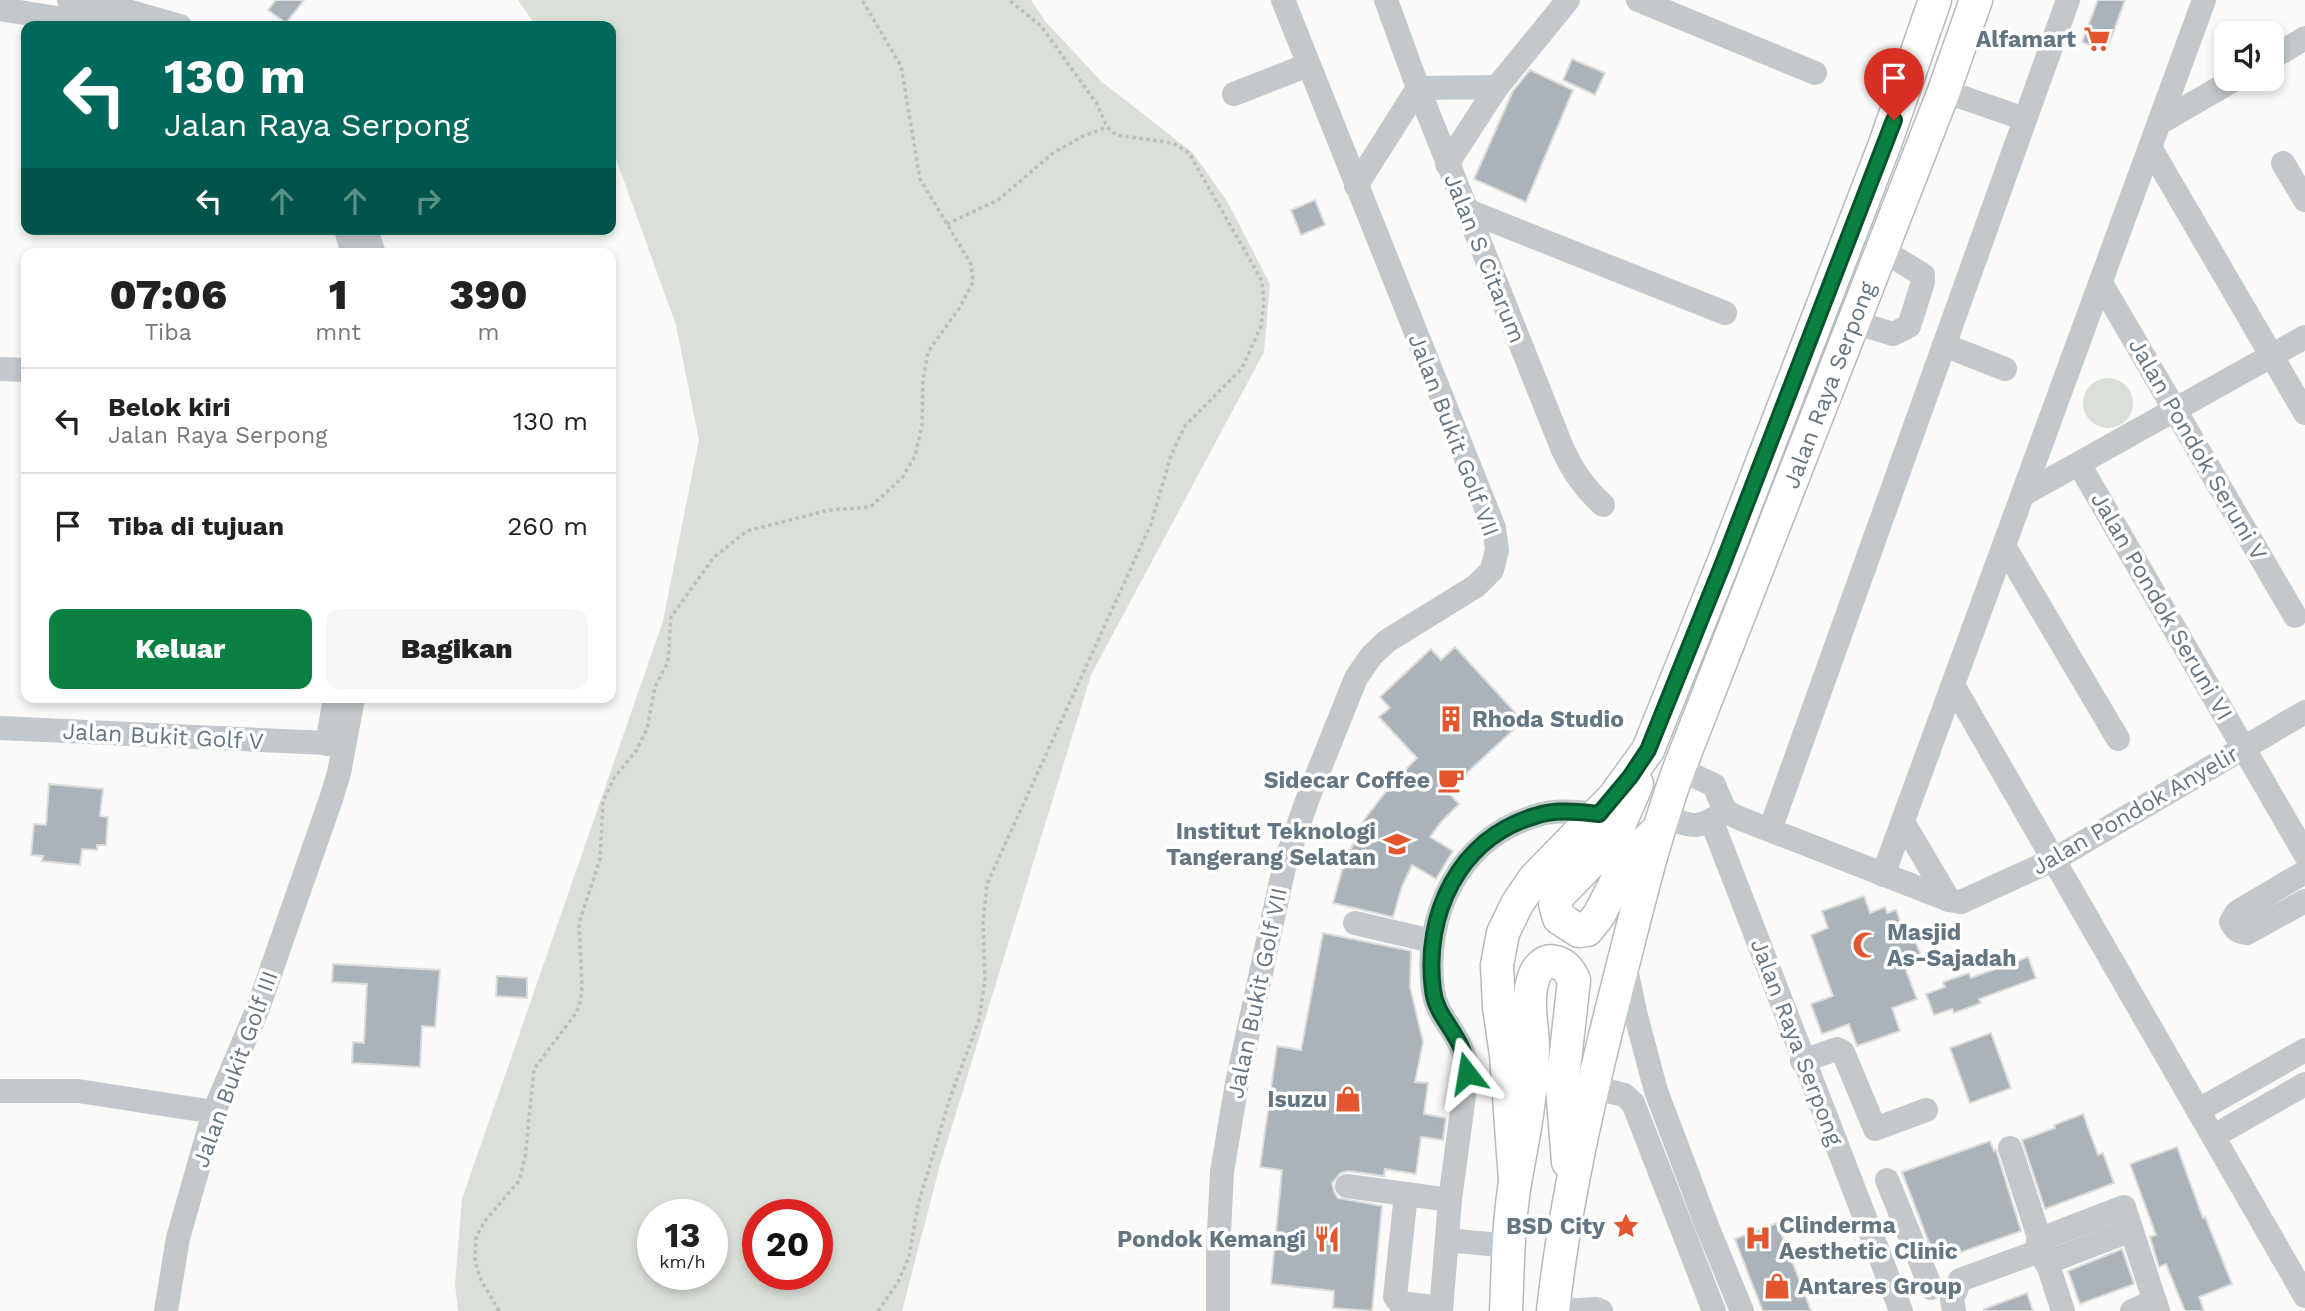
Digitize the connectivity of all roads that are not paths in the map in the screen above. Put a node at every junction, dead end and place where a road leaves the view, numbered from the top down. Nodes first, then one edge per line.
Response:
1 (69, 0) edge
2 (1283, 0) edge
3 (1386, 0) edge
4 (1568, 0) edge
5 (1638, 0) edge
6 (1935, 0) edge
7 (1976, 0) edge
8 (2068, 0) edge
9 (2204, 0) edge
10 (0, 9) edge
11 (76, 21) edge
12 (162, 21) edge
13 (2305, 38) edge
14 (2284, 51) edge
15 (1308, 65) junction
16 (1815, 73) dead end
17 (1497, 87) junction
18 (1418, 88) junction
19 (2214, 91) edge
20 (1944, 92) junction
21 (1234, 94) dead end
22 (2025, 119) junction
23 (2161, 122) junction
24 (2151, 149) junction
25 (2283, 163) dead end
26 (1447, 164) junction
27 (1356, 186) junction
28 (2305, 200) edge
29 (1466, 210) junction
30 (1882, 250) junction
31 (2101, 283) junction
32 (1725, 313) dead end
33 (1854, 322) junction
34 (2305, 337) edge
35 (1944, 345) junction
36 (2273, 356) junction
37 (0, 369) edge
38 (2006, 369) dead end
39 (21, 370) edge
40 (2175, 409) junction
41 (2305, 413) edge
42 (2079, 464) junction
43 (2024, 494) junction
44 (1603, 505) dead end
45 (2004, 546) junction
46 (2295, 616) dead end
47 (1953, 685) junction
48 (334, 703) edge
49 (352, 703) edge
50 (2305, 712) edge
51 (0, 728) edge
52 (2118, 739) dead end
53 (327, 743) junction
54 (2245, 748) junction
55 (1648, 750) junction
56 (1679, 769) junction
57 (1719, 809) junction
58 (1599, 814) junction
59 (1903, 822) junction
60 (1659, 823) junction
61 (1770, 830) junction
62 (319, 831) junction
63 (2305, 854) edge
64 (2055, 859) junction
65 (2305, 872) edge
66 (1883, 875) junction
67 (2305, 901) edge
68 (1958, 908) junction
69 (1355, 923) dead end
70 (1432, 941) junction
71 (1624, 960) junction
72 (2305, 1050) edge
73 (1802, 1061) junction
74 (2305, 1084) edge
75 (1592, 1087) junction
76 (0, 1091) edge
77 (1926, 1110) dead end
78 (2199, 1110) junction
79 (214, 1112) junction
80 (2214, 1136) junction
81 (2010, 1148) dead end
82 (1888, 1180) dead end
83 (1515, 1181) junction
84 (1347, 1186) dead end
85 (1572, 1192) junction
86 (1406, 1194) junction
87 (1450, 1200) junction
88 (1696, 1231) junction
89 (1447, 1240) junction
90 (1509, 1246) junction
91 (2042, 1251) junction
92 (1960, 1280) junction
93 (1931, 1289) junction
94 (2305, 1296) edge
95 (1898, 1305) edge
96 (2148, 1308) edge
97 (1441, 1309) edge
98 (166, 1311) edge
99 (1218, 1311) edge
100 (1506, 1311) edge
101 (1553, 1311) edge
102 (1563, 1311) edge
103 (1601, 1311) edge
104 (1714, 1311) edge
105 (1742, 1311) edge
106 (1954, 1311) edge
107 (2063, 1311) edge

1 - 12 street
2 - 15 street, Jalan Bukit Golf VII
3 - 18 street, Jalan S Citarum
4 - 17 street
5 - 16 street
6 - 55 main road, Jalan Raya Serpong
7 - 20 main road, Jalan Raya Serpong
8 - 22 street
9 - 23 street
10 - 11 street
13 - 14 street
15 - 21 street
15 - 27 street, Jalan Bukit Golf VII
17 - 18 street
17 - 26 street
18 - 26 street, Jalan S Citarum
18 - 27 street
19 - 23 street
20 - 22 street
20 - 30 main road, Jalan Raya Serpong
22 - 35 street
23 - 24 street
24 - 31 street
24 - 36 street
25 - 28 street
26 - 29 street, Jalan S Citarum
27 - 99 street, Jalan Bukit Golf VII
29 - 32 street
29 - 44 street, Jalan S Citarum
30 - 33 main road, Jalan Raya Serpong
30 - 33 street
31 - 40 street, Jalan Pondok Seruni V
31 - 43 street
33 - 56 main road, Jalan Raya Serpong
34 - 36 street
35 - 38 street
35 - 61 street
36 - 40 street
36 - 41 street
37 - 39 street
40 - 42 street
40 - 46 street, Jalan Pondok Seruni V
42 - 43 street
42 - 54 street, Jalan Pondok Seruni VI
43 - 45 street
45 - 47 street
45 - 52 street
47 - 59 street
47 - 64 street
48 - 53 street, Jalan Bukit Golf III
49 - 62 street, Jalan Bukit Golf III
50 - 54 street, Jalan Pondok Anyelir
51 - 53 street, Jalan Bukit Golf V
53 - 62 street, Jalan Bukit Golf III
54 - 63 street, Jalan Pondok Seruni VI
54 - 64 street, Jalan Pondok Anyelir
55 - 58 main road, Jalan Raya Serpong
55 - 60 main road
56 - 57 street
56 - 60 main road, Jalan Raya Serpong
57 - 60 street
57 - 61 street
57 - 73 street, Jalan Raya Serpong
58 - 70 street
58 - 83 main road, Jalan Raya Serpong
59 - 66 street
59 - 68 street
60 - 71 main road, Jalan Raya Serpong
61 - 66 street
62 - 79 street, Jalan Bukit Golf III
64 - 68 street, Jalan Pondok Anyelir
64 - 78 street
65 - 67 street
66 - 68 street
69 - 70 street
70 - 87 street
71 - 75 main road, Jalan Raya Serpong
71 - 88 street
72 - 78 street
73 - 77 street
73 - 95 street, Jalan Raya Serpong
74 - 80 street
75 - 85 main road, Jalan Raya Serpong
75 - 88 street
76 - 79 street
78 - 80 street
79 - 98 street, Jalan Bukit Golf III
80 - 94 street
81 - 91 street
82 - 93 street
83 - 85 main road
83 - 90 main road
84 - 86 street
85 - 101 main road, Jalan Raya Serpong
86 - 87 street
86 - 97 street
87 - 89 street
88 - 104 street
88 - 105 street
89 - 90 street
89 - 97 street
90 - 100 main road
91 - 92 street
91 - 96 street
91 - 107 street
92 - 93 street
92 - 106 street
93 - 95 street
102 - 103 street

